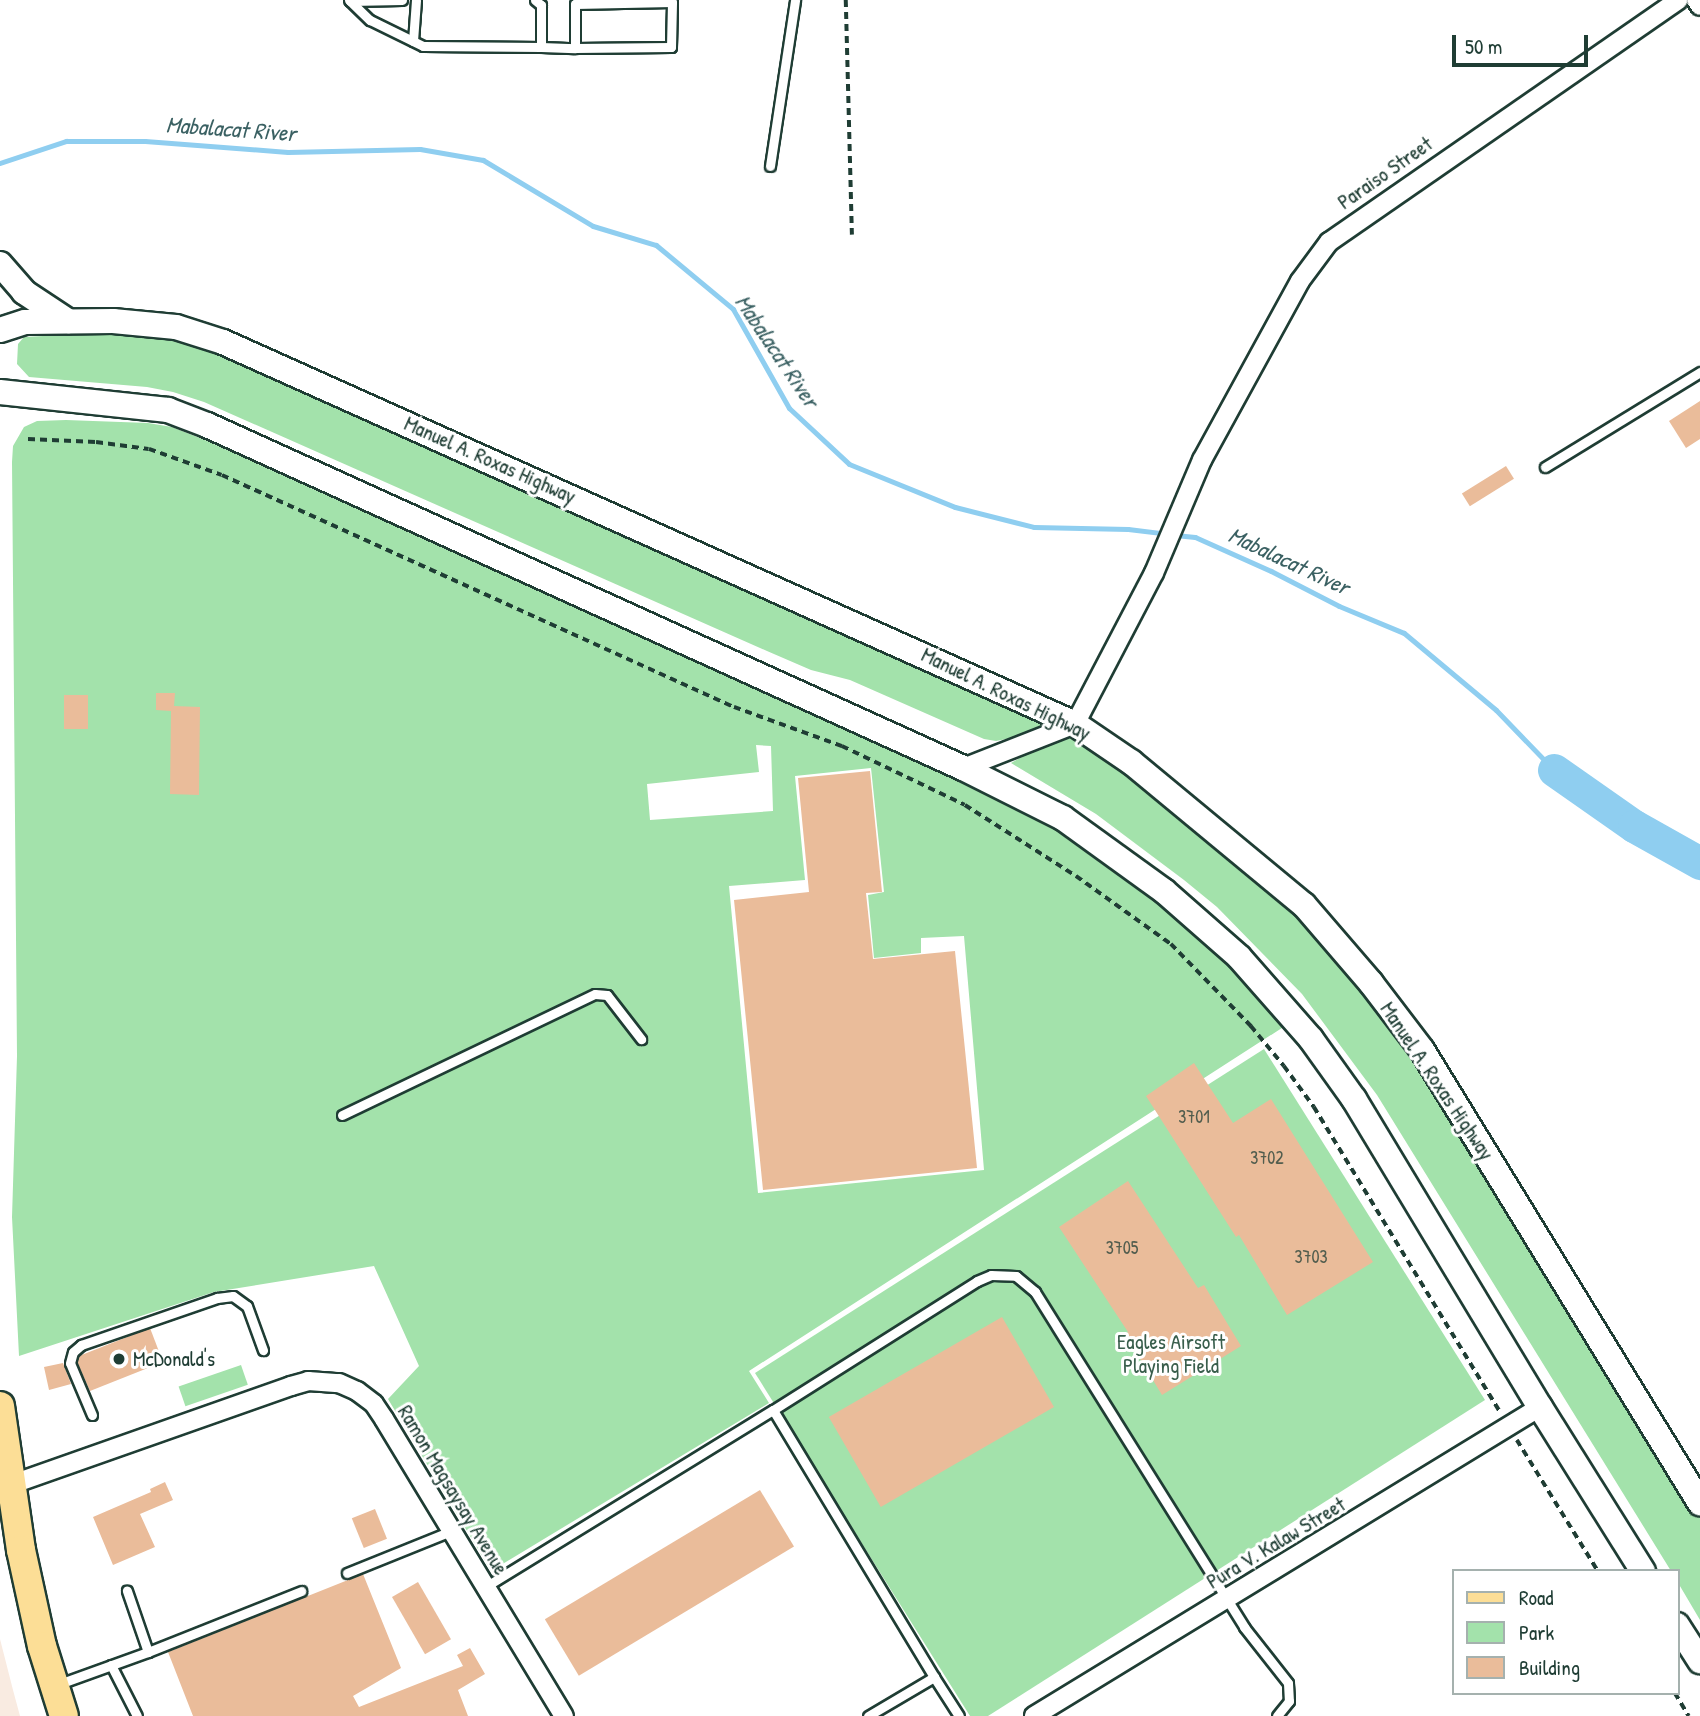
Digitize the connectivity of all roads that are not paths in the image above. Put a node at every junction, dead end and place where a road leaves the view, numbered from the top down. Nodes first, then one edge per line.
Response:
1 (402, 0) edge
2 (416, 0) edge
3 (535, 0) edge
4 (795, 0) edge
5 (1678, 0) edge
6 (1696, 0) edge
7 (349, 1) edge
8 (1700, 6) edge
9 (413, 41) junction
10 (541, 47) junction
11 (575, 48) junction
12 (770, 166) dead end
13 (0, 264) edge
14 (69, 321) junction
15 (0, 330) edge
16 (1700, 372) edge
17 (0, 392) edge
18 (1545, 467) dead end
19 (1075, 723) junction
20 (963, 768) junction
21 (641, 1039) dead end
22 (342, 1115) dead end
23 (263, 1350) dead end
24 (0, 1406) edge
25 (1540, 1407) junction
26 (773, 1410) junction
27 (92, 1415) dead end
28 (2, 1443) edge
29 (10, 1485) junction
30 (1700, 1503) edge
31 (451, 1531) junction
32 (1642, 1569) edge
33 (347, 1573) dead end
34 (485, 1587) junction
35 (127, 1591) dead end
36 (301, 1591) dead end
37 (1227, 1599) junction
38 (1679, 1628) edge
39 (148, 1652) junction
40 (1700, 1661) edge
41 (111, 1665) junction
42 (934, 1677) junction
43 (54, 1685) junction
44 (64, 1716) edge
45 (137, 1716) edge
46 (564, 1716) edge
47 (868, 1716) edge
48 (959, 1716) edge
49 (1034, 1716) edge
50 (1277, 1716) edge

1 - 7 lane
2 - 9 lane
3 - 10 lane
4 - 12 lane
5 - 19 street, Paraiso Street
6 - 8 street
7 - 9 lane
9 - 10 lane
10 - 11 lane
11 - 11 lane
13 - 14 main road
14 - 15 main road, Manuel A. Roxas Highway
14 - 19 main road, Manuel A. Roxas Highway
16 - 18 lane
17 - 20 main road
19 - 20 street
19 - 30 main road, Manuel A. Roxas Highway
20 - 25 main road
21 - 22 lane
23 - 27 lane
24 - 28 main road
25 - 32 main road
25 - 37 street, Pura V. Kalaw Street
26 - 34 lane
26 - 37 lane
26 - 42 lane
28 - 29 main road
29 - 31 street, Ramon Magsaysay Avenue
29 - 43 main road
31 - 33 lane
31 - 34 street, Ramon Magsaysay Avenue
34 - 46 street, Ramon Magsaysay Avenue
35 - 39 lane
36 - 39 lane
37 - 49 street, Pura V. Kalaw Street
37 - 50 lane
38 - 40 main road
39 - 41 lane
41 - 43 lane
41 - 45 lane
42 - 47 lane
42 - 48 lane
43 - 44 main road

